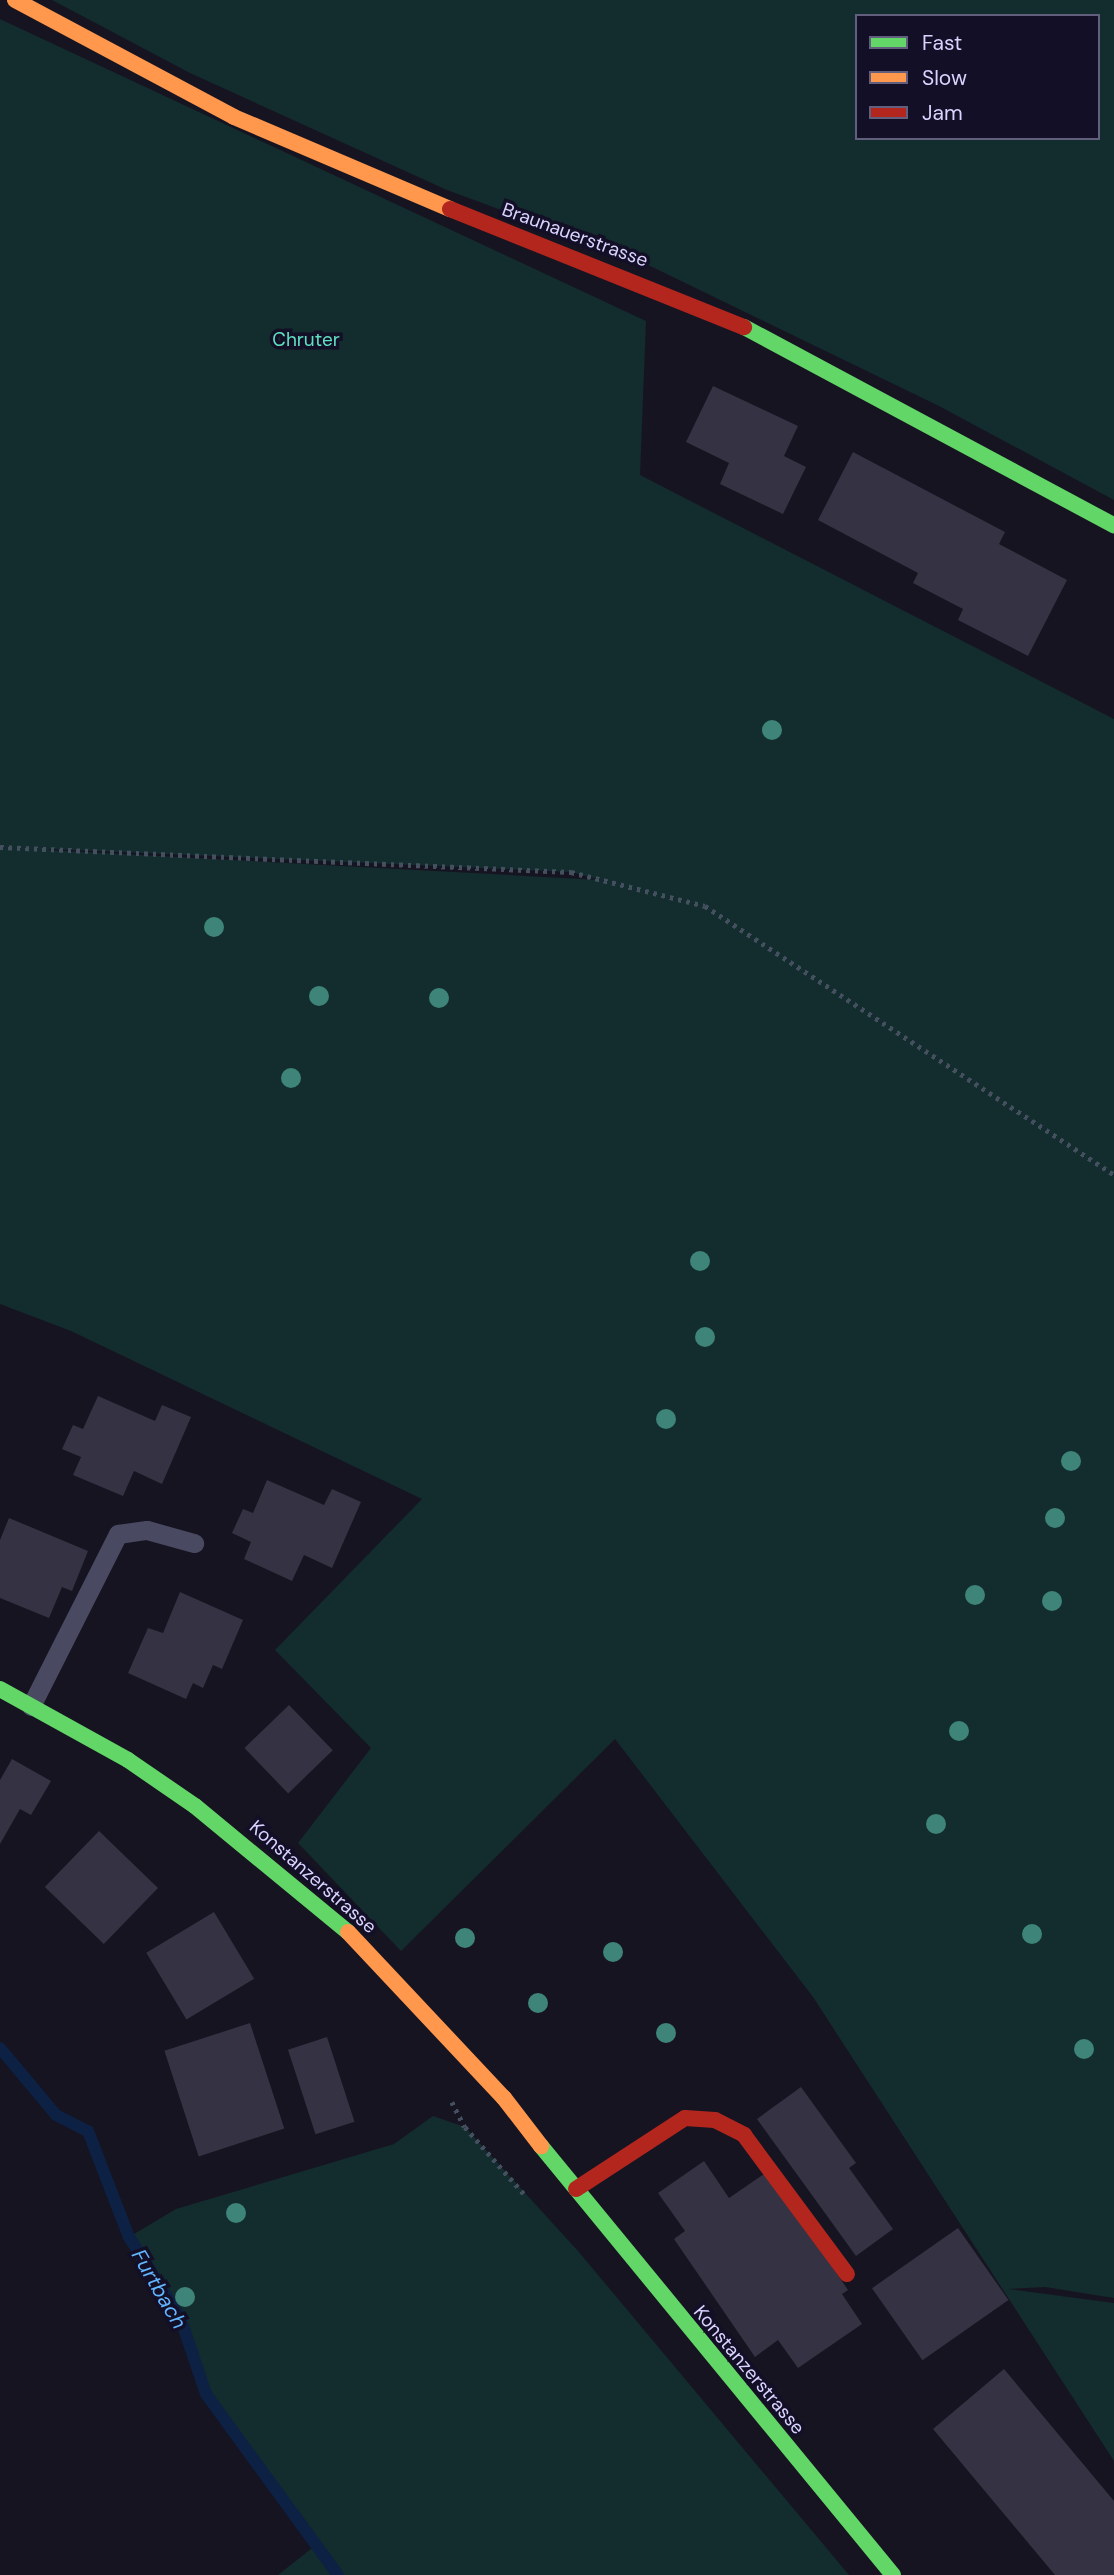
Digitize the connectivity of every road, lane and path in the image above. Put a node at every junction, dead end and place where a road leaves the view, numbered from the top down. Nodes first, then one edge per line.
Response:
1 (15, 0) edge
2 (1114, 524) edge
3 (0, 847) edge
4 (1114, 1175) edge
5 (194, 1543) dead end
6 (0, 1689) edge
7 (31, 1706) junction
8 (576, 2189) junction
9 (847, 2274) dead end
10 (893, 2575) edge

1 - 2 street, Braunauerstrasse
3 - 4 path
5 - 7 lane
6 - 7 street, Konstanzerstrasse
7 - 8 street, Konstanzerstrasse
8 - 9 street
8 - 10 street, Konstanzerstrasse

